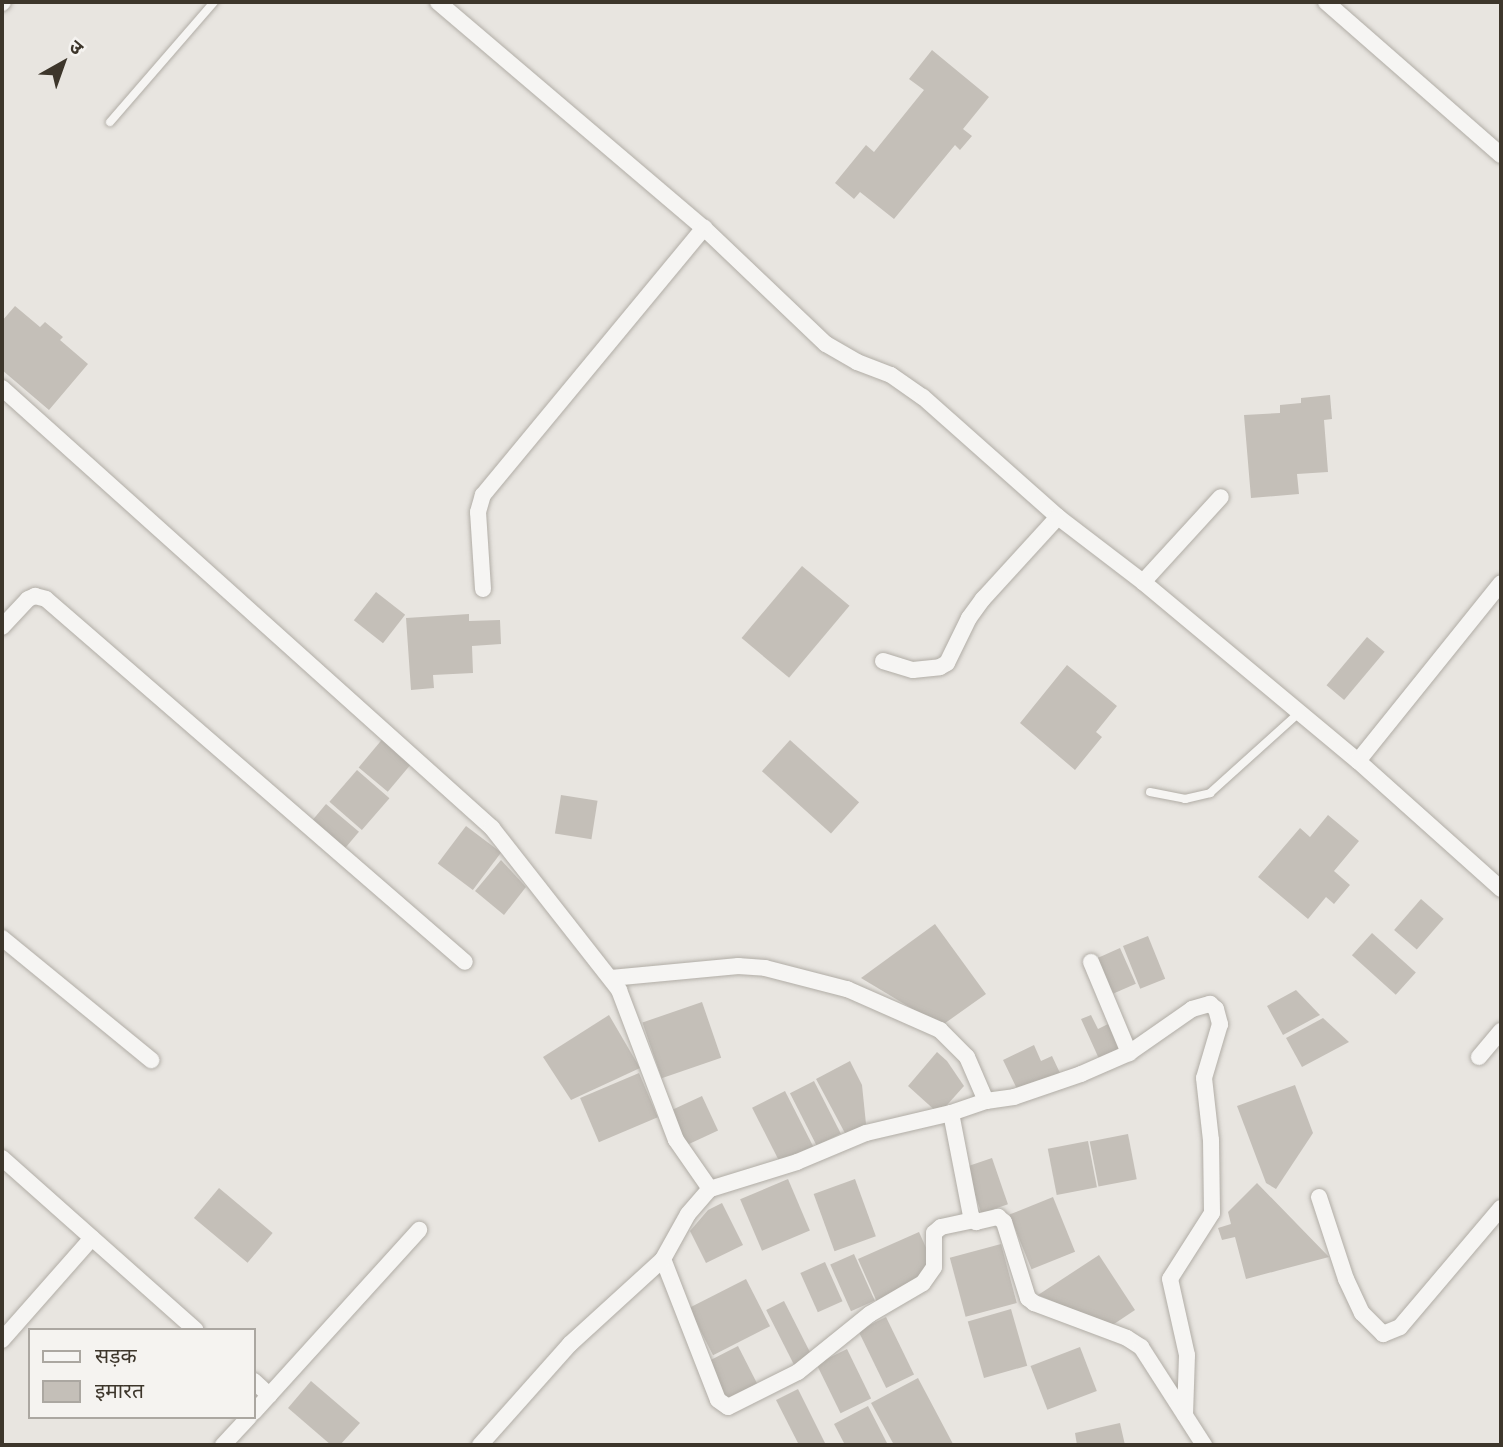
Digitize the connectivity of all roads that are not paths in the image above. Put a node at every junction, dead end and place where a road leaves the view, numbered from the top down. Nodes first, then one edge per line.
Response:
1 (214, 2) edge
2 (438, 2) edge
3 (1326, 2) edge
4 (110, 122) dead end
5 (1501, 155) edge
6 (704, 228) junction
7 (2, 388) edge
8 (1221, 497) dead end
9 (1058, 517) junction
10 (1143, 582) junction
11 (1501, 583) edge
12 (484, 589) dead end
13 (2, 628) edge
14 (883, 661) dead end
15 (1300, 712) junction
16 (1357, 761) junction
17 (1150, 792) dead end
18 (1501, 889) edge
19 (2, 938) edge
20 (465, 962) dead end
21 (1091, 962) dead end
22 (611, 978) junction
23 (1501, 1031) edge
24 (1129, 1053) junction
25 (1479, 1057) dead end
26 (151, 1060) dead end
27 (986, 1101) junction
28 (951, 1113) junction
29 (2, 1158) edge
30 (710, 1189) junction
31 (1319, 1197) dead end
32 (1501, 1208) edge
33 (973, 1220) junction
34 (419, 1230) dead end
35 (92, 1238) junction
36 (663, 1259) junction
37 (194, 1328) edge
38 (2, 1340) edge
39 (256, 1383) edge
40 (269, 1395) junction
41 (256, 1410) edge
42 (1185, 1415) junction
43 (247, 1419) edge
44 (223, 1445) edge
45 (480, 1445) edge
46 (1205, 1445) edge

1 - 4 lane
2 - 6 street
3 - 5 street
6 - 9 street
6 - 12 street
7 - 22 street
8 - 10 street
9 - 10 street
9 - 14 street
10 - 15 street
11 - 16 street
13 - 20 street
15 - 16 street
15 - 17 lane
16 - 18 street
19 - 26 street
21 - 24 street
22 - 27 street
22 - 30 street
23 - 25 street
24 - 27 street
24 - 42 street
27 - 28 street
28 - 30 street
28 - 33 street
29 - 35 street
30 - 36 street
31 - 32 street
33 - 36 street
33 - 42 street
34 - 40 street
35 - 37 street
35 - 38 street
36 - 45 street
39 - 40 street
40 - 41 street
42 - 46 street
43 - 44 street

